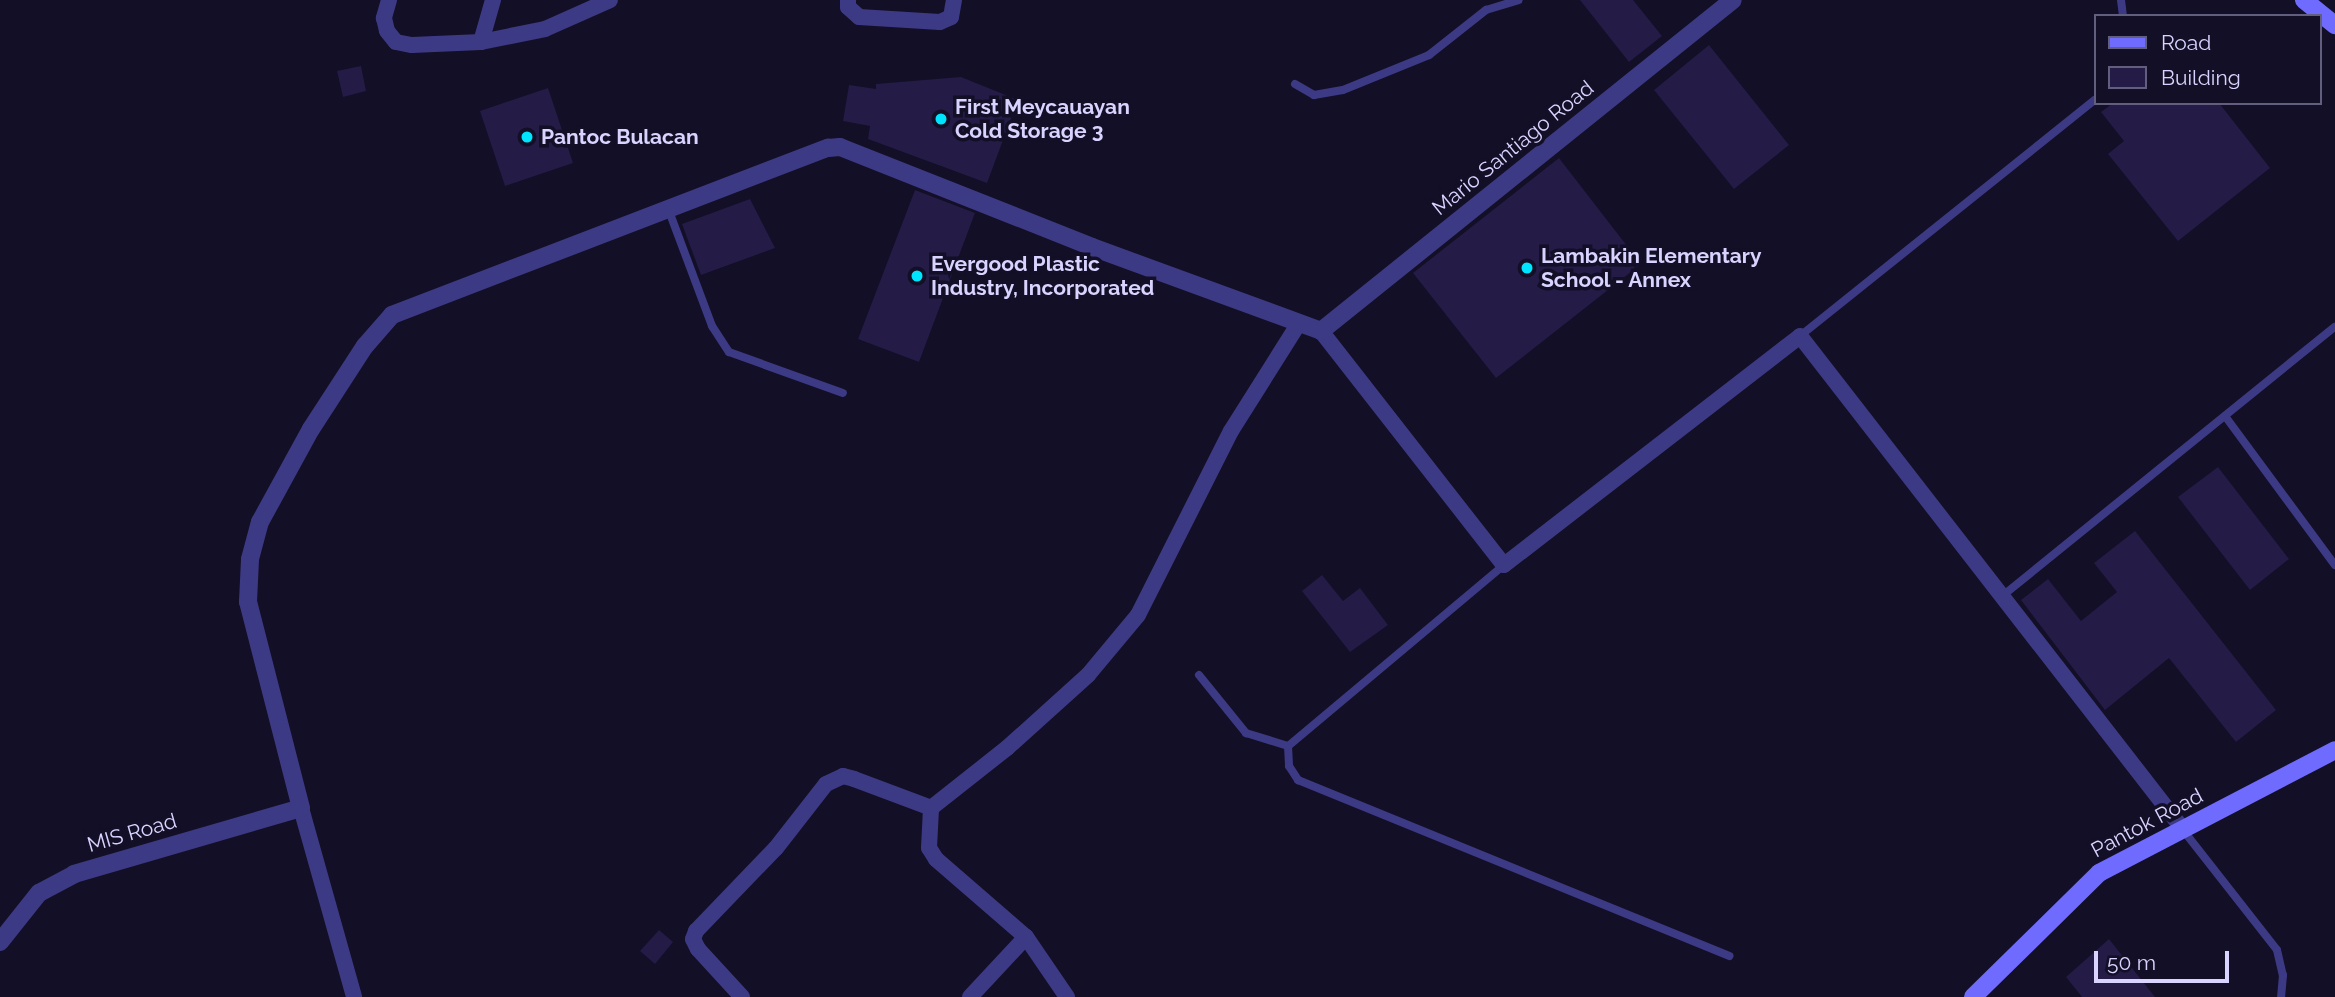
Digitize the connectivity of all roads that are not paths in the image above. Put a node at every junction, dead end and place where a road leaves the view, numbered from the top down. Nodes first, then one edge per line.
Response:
1 (389, 0) edge
2 (493, 0) edge
3 (610, 0) edge
4 (954, 0) edge
5 (1518, 0) edge
6 (1733, 0) edge
7 (2304, 0) edge
8 (848, 4) edge
9 (2335, 24) edge
10 (481, 42) junction
11 (1295, 84) dead end
12 (2094, 101) edge
13 (669, 211) junction
14 (1299, 323) junction
15 (2335, 327) edge
16 (1321, 331) junction
17 (1800, 336) junction
18 (843, 393) dead end
19 (2225, 416) junction
20 (1504, 565) junction
21 (2335, 565) edge
22 (2001, 597) junction
23 (1199, 675) dead end
24 (1287, 746) junction
25 (2335, 750) edge
26 (301, 808) junction
27 (931, 808) junction
28 (2182, 828) junction
29 (1026, 937) junction
30 (0, 942) edge
31 (1730, 956) dead end
32 (354, 997) edge
33 (742, 997) edge
34 (970, 997) edge
35 (1067, 997) edge
36 (1973, 997) edge
37 (2281, 997) edge

1 - 10 street
2 - 10 street
3 - 10 street
4 - 8 street
5 - 11 lane
6 - 16 street, Mario Santiago Road
7 - 9 main road
12 - 17 lane
13 - 14 street
13 - 18 lane
13 - 26 street
14 - 16 street
14 - 27 street
15 - 19 lane
16 - 20 street
17 - 20 street
17 - 22 street
19 - 21 lane
19 - 22 lane
20 - 24 lane
22 - 28 street
23 - 24 lane
24 - 31 lane
25 - 28 main road, Pantok Road
26 - 30 street, MIS Road
26 - 32 street
27 - 29 street
27 - 33 street
28 - 36 main road, Pantok Road
28 - 37 lane
29 - 34 street
29 - 35 street

